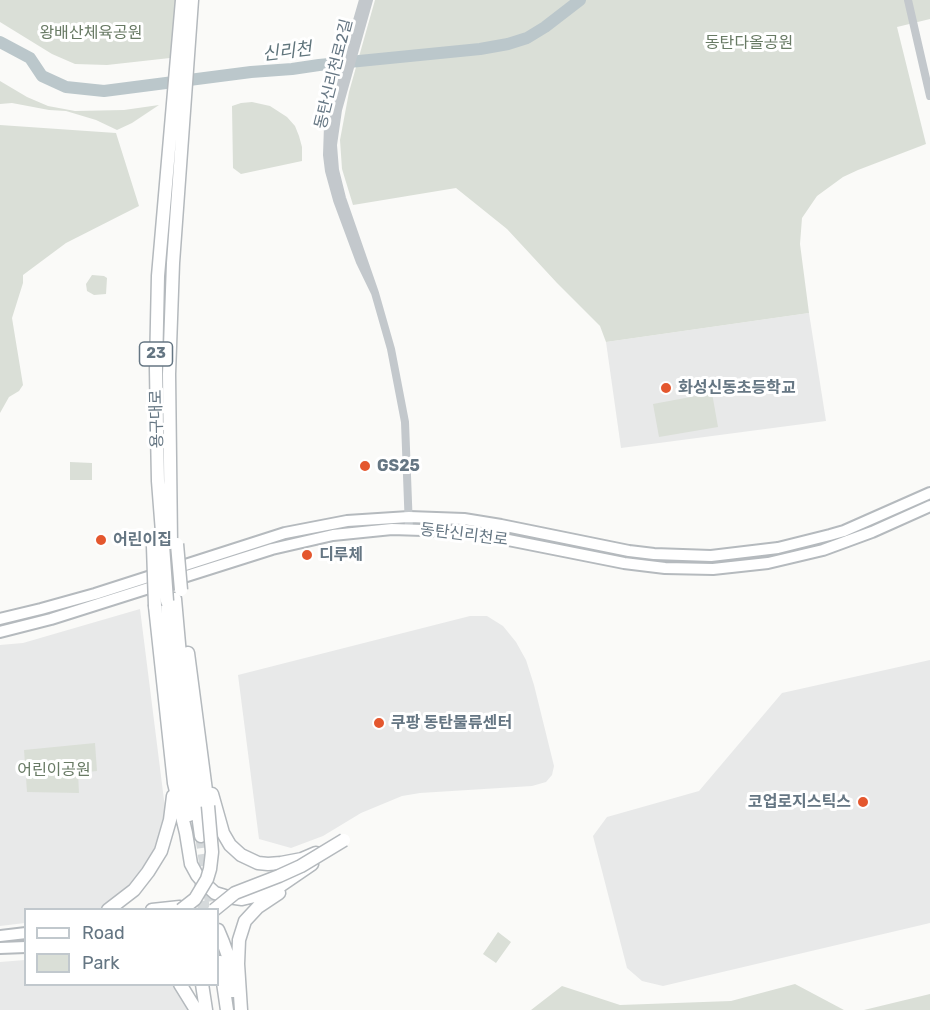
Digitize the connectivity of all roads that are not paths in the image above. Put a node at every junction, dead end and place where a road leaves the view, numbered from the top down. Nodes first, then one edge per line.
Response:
1 (182, 0) edge
2 (192, 0) edge
3 (363, 0) edge
4 (369, 0) edge
5 (908, 0) edge
6 (340, 91) junction
7 (930, 96) edge
8 (174, 164) junction
9 (930, 493) edge
10 (930, 506) edge
11 (165, 507) junction
12 (409, 517) junction
13 (409, 529) junction
14 (166, 545) junction
15 (169, 601) junction
16 (81, 604) junction
17 (0, 619) edge
18 (0, 632) edge
19 (202, 763) junction
20 (174, 783) junction
21 (197, 836) tunnel mouth
22 (344, 840) junction
23 (109, 908) edge
24 (166, 908) edge
25 (182, 908) edge
26 (184, 908) edge
27 (215, 908) edge
28 (219, 932) edge
29 (24, 933) edge
30 (0, 936) edge
31 (24, 947) edge
32 (0, 948) edge
33 (220, 962) dead end
34 (181, 986) edge
35 (215, 986) edge
36 (203, 990) edge
37 (196, 1010) edge
38 (206, 1010) edge
39 (219, 1010) edge
40 (227, 1010) edge
41 (236, 1010) edge
42 (241, 1010) edge

1 - 8 highway, 용구대로 / 23
2 - 8 highway, 용구대로 / 23
3 - 6 street, 동탄신리천로2길
4 - 6 street, 동탄신리천로2길
5 - 7 street
6 - 12 street, 동탄신리천로2길
8 - 11 highway, 용구대로 / 23
9 - 12 main road, 동탄신리천로
10 - 13 main road, 동탄신리천로
11 - 14 highway
11 - 14 highway, 용구대로 / 23
12 - 13 street, 동탄신리천로2길
12 - 16 main road, 동탄신리천로
13 - 16 main road, 동탄신리천로
14 - 15 highway, bridge
14 - 15 highway, 용구대로 / 23
15 - 19 highway
15 - 20 highway
15 - 21 highway, 용구대로 / 23
16 - 17 main road, 동탄신리천로
16 - 18 main road, 동탄신리천로
19 - 22 highway
19 - 25 highway, bridge
20 - 22 highway
20 - 23 highway
22 - 27 highway, bridge
22 - 42 highway
24 - 26 highway
28 - 41 highway
29 - 30 main road
31 - 32 main road
33 - 40 highway
34 - 37 highway
35 - 39 highway
36 - 38 highway

